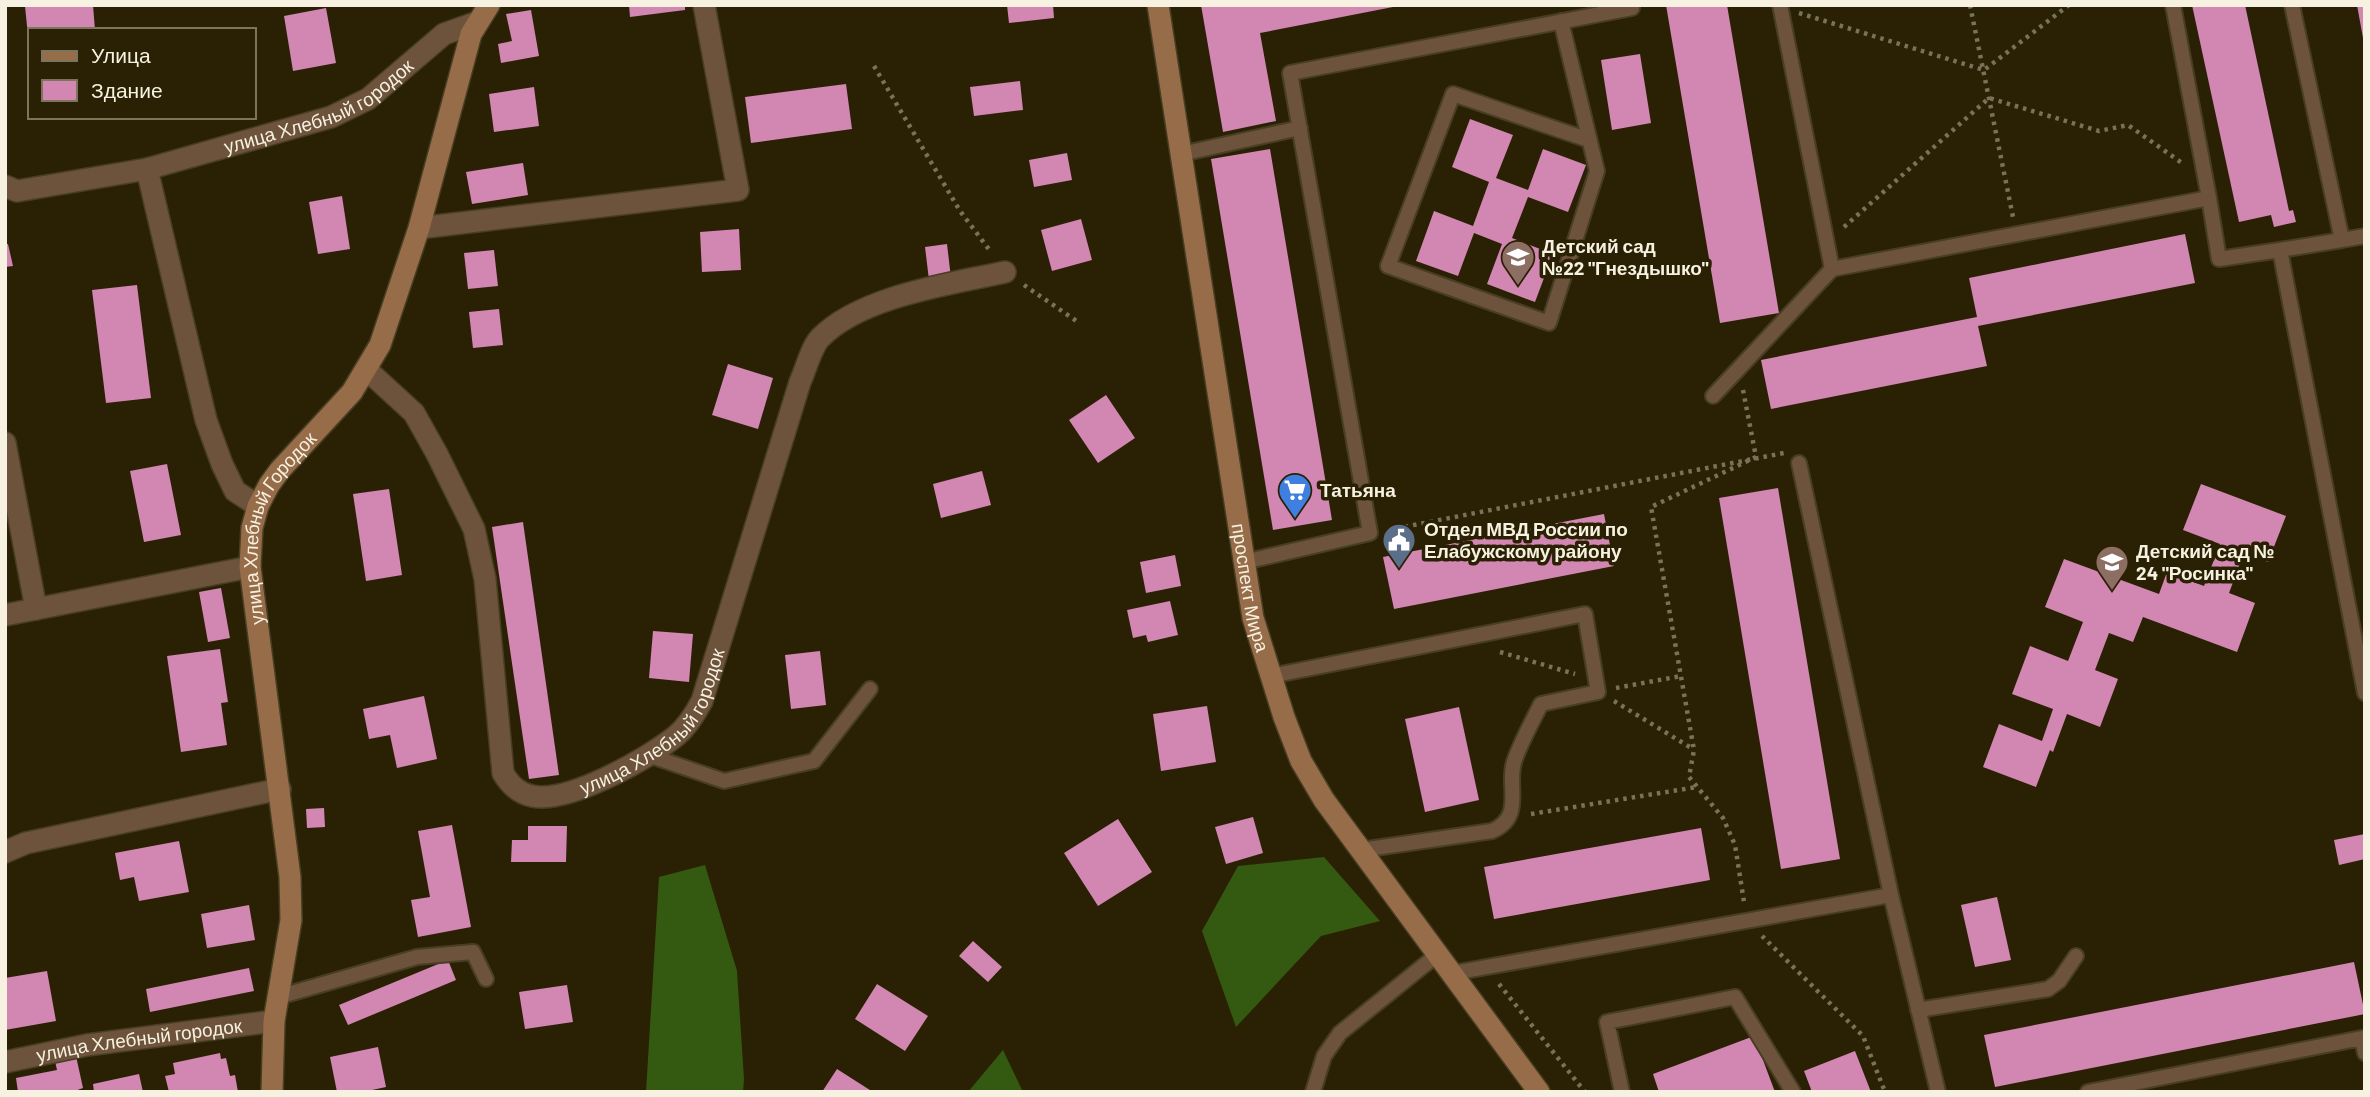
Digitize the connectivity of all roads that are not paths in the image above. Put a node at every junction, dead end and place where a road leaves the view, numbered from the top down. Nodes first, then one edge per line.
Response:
1 (704, 5) edge
2 (1158, 5) edge
3 (2173, 5) edge
4 (2292, 5) edge
5 (1780, 6) edge
6 (1632, 8) dead end
7 (483, 14) edge
8 (1561, 21) junction
9 (1300, 128) junction
10 (1589, 140) junction
11 (1181, 154) junction
12 (147, 169) junction
13 (9, 193) edge
14 (2209, 198) junction
15 (419, 228) junction
16 (2365, 236) edge
17 (2342, 240) junction
18 (2280, 250) junction
19 (1832, 268) junction
20 (1005, 272) road end
21 (367, 370) junction
22 (1713, 396) dead end
23 (5, 443) edge
24 (1798, 463) road end
25 (258, 506) junction
26 (1244, 562) junction
27 (250, 567) junction
28 (36, 609) junction
29 (5, 615) edge
30 (1270, 676) junction
31 (870, 690) dead end
32 (2365, 693) edge
33 (648, 755) junction
34 (280, 789) junction
35 (1361, 850) junction
36 (5, 852) edge
37 (1891, 895) junction
38 (1438, 954) junction
39 (2076, 956) dead end
40 (1452, 973) junction
41 (486, 978) dead end
42 (278, 997) junction
43 (1918, 1010) junction
44 (274, 1021) junction
45 (2364, 1043) edge
46 (5, 1062) edge
47 (272, 1092) edge
48 (1312, 1092) edge
49 (1539, 1092) edge
50 (1622, 1092) edge
51 (1793, 1092) edge
52 (1938, 1092) edge
53 (2088, 1092) edge

1 - 15 street
2 - 11 street, проспект Мира
3 - 14 lane
4 - 17 lane
5 - 19 lane
6 - 8 lane
7 - 12 street, улица Хлебный городок
7 - 15 street, улица Хлебный Городок
8 - 9 lane
8 - 10 lane
9 - 11 lane
9 - 26 lane
10 - 10 lane
11 - 26 street, проспект Мира
12 - 13 street, улица Хлебный городок
12 - 25 street, улица Хлебный городок
14 - 18 lane
14 - 19 lane
15 - 21 street, улица Хлебный Городок
16 - 17 lane
17 - 18 lane
18 - 32 lane
19 - 22 lane
20 - 33 street, улица Хлебный городок
21 - 25 street, улица Хлебный Городок
21 - 33 street, улица Хлебный городок
23 - 28 street
24 - 37 lane
25 - 27 street, улица Хлебный Городок
26 - 30 street, проспект Мира
27 - 28 street, улица Хлебный городок
27 - 34 street, улица Хлебный Городок
28 - 29 street, улица Хлебный городок
30 - 35 street, проспект Мира
30 - 35 lane
31 - 33 lane
34 - 36 street
34 - 42 street, улица Хлебный Городок
35 - 38 street, проспект Мира
37 - 40 lane
37 - 43 lane
38 - 40 street, проспект Мира
38 - 48 lane
39 - 43 lane
40 - 49 street, проспект Мира
41 - 42 lane
42 - 44 street, улица Хлебный Городок
43 - 52 lane
44 - 46 street, улица Хлебный городок
44 - 47 street, улица Хлебный Городок
45 - 53 lane
50 - 51 lane

